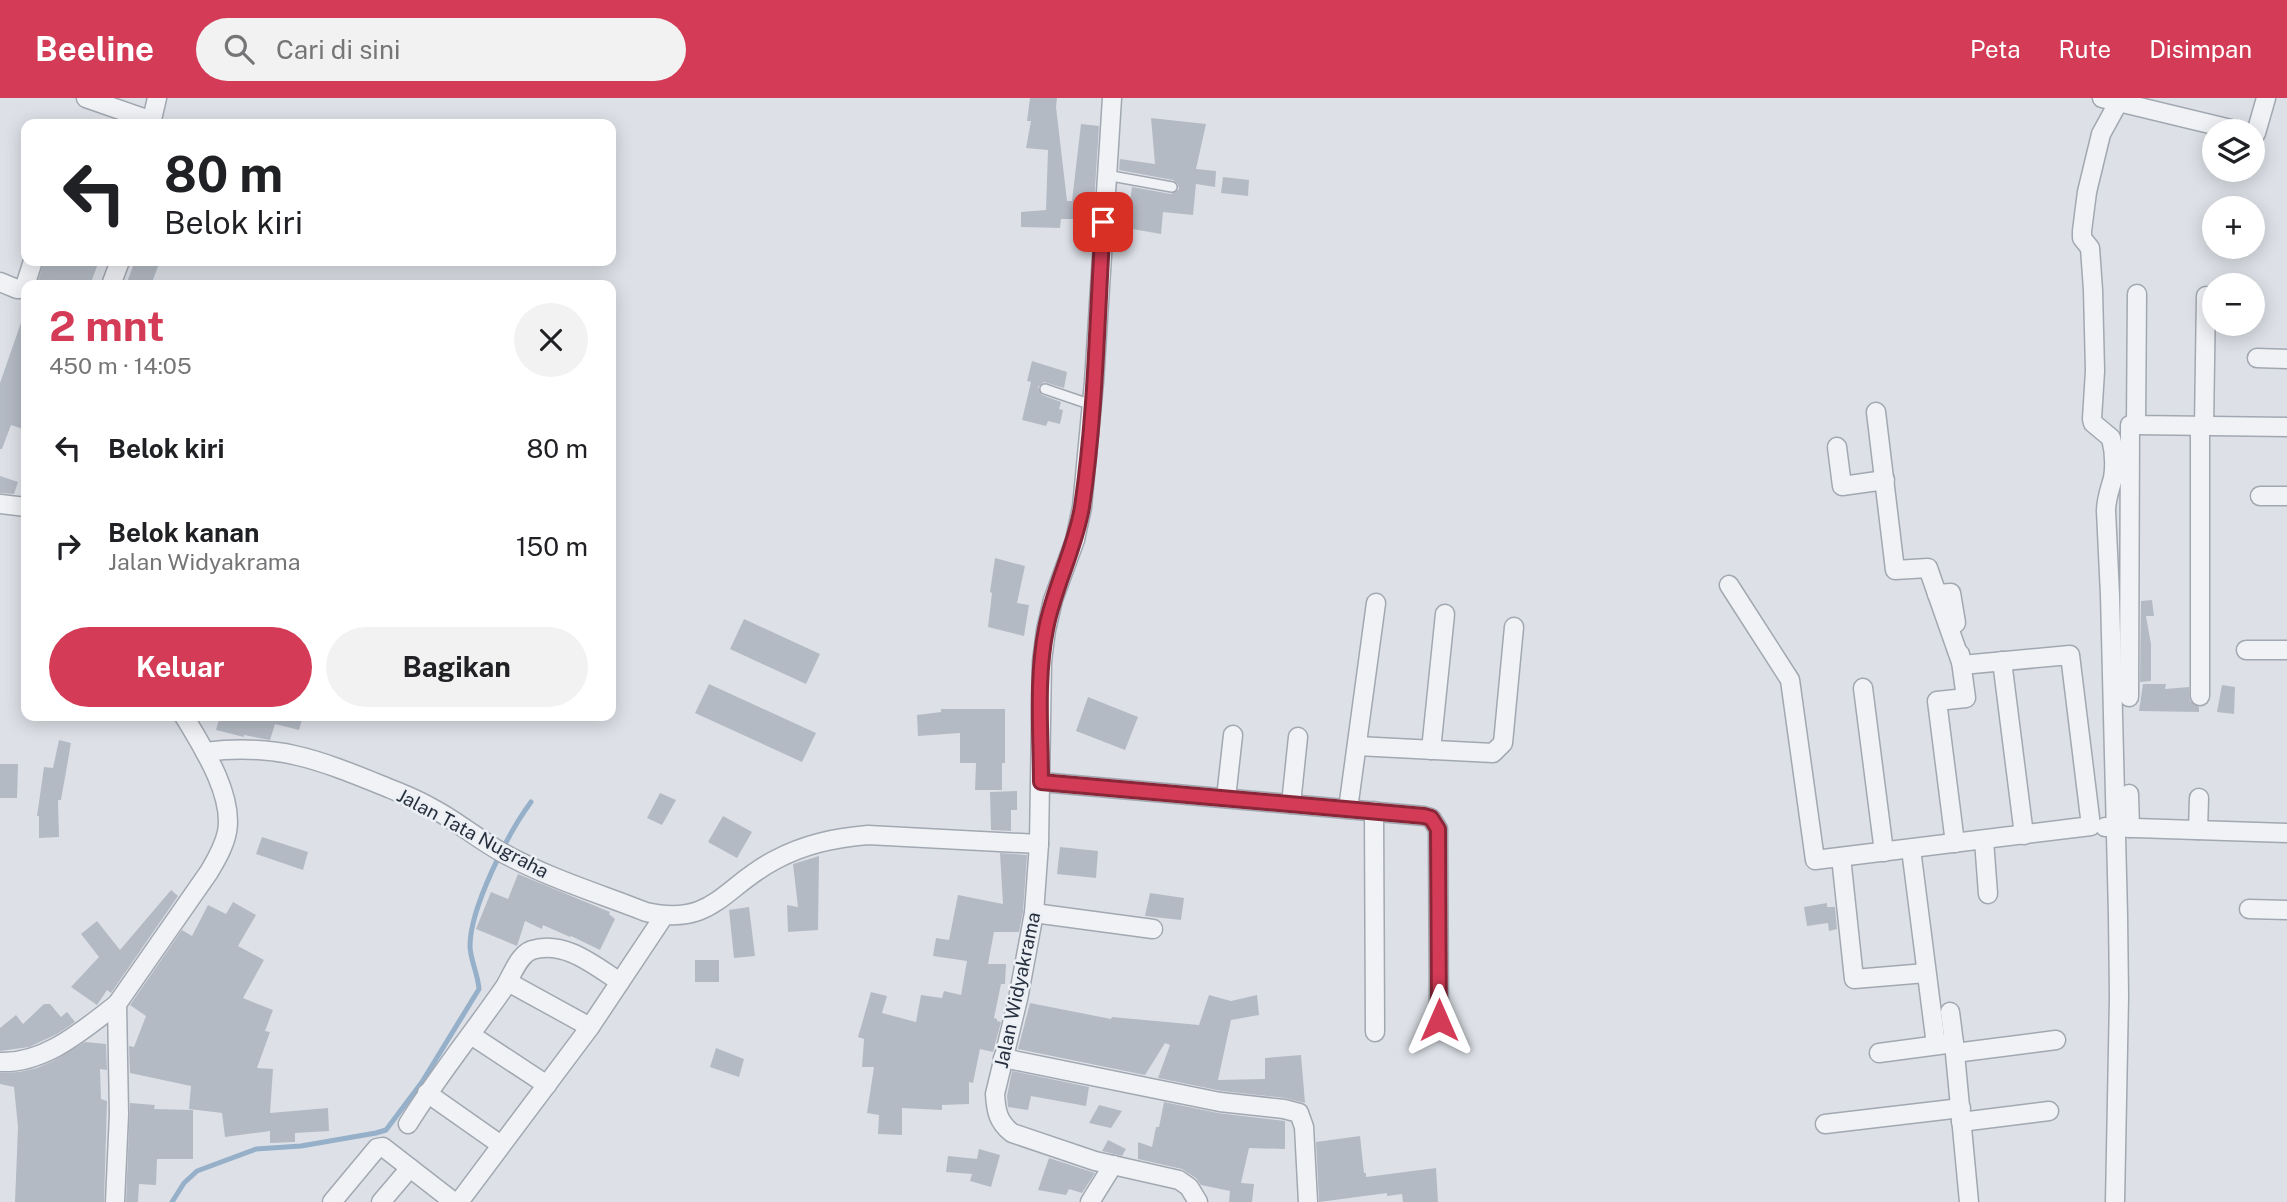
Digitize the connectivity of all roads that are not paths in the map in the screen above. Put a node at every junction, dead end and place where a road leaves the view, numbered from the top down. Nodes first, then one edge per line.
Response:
1 (86, 98) edge
2 (157, 98) edge
3 (1112, 98) edge
4 (2266, 98) edge
5 (2110, 100) edge
6 (144, 119) edge
7 (153, 119) edge
8 (2260, 119) edge
9 (2202, 122) edge
10 (1107, 175) junction
11 (1172, 187) dead end
12 (0, 282) edge
13 (21, 289) edge
14 (2137, 294) dead end
15 (2205, 336) edge
16 (2256, 358) dead end
17 (2287, 359) edge
18 (1045, 389) dead end
19 (1092, 405) junction
20 (1877, 412) dead end
21 (2136, 425) junction
22 (2202, 426) junction
23 (2287, 427) edge
24 (1837, 447) dead end
25 (1885, 480) junction
26 (2260, 496) dead end
27 (2287, 496) edge
28 (1, 507) edge
29 (21, 507) edge
30 (1729, 585) dead end
31 (1376, 603) dead end
32 (1445, 614) dead end
33 (1514, 627) dead end
34 (2246, 650) dead end
35 (2287, 650) edge
36 (2002, 661) junction
37 (1962, 665) junction
38 (1863, 688) dead end
39 (2129, 696) dead end
40 (2200, 696) dead end
41 (187, 721) edge
42 (1233, 735) dead end
43 (1298, 737) dead end
44 (1357, 746) junction
45 (1431, 750) junction
46 (205, 752) junction
47 (1041, 782) junction
48 (2129, 794) dead end
49 (1226, 798) junction
50 (2199, 798) dead end
51 (1290, 804) junction
52 (1348, 809) junction
53 (1374, 811) junction
54 (2110, 827) junction
55 (2199, 830) junction
56 (2287, 833) edge
57 (2024, 835) junction
58 (1984, 840) junction
59 (1955, 843) junction
60 (1039, 844) junction
61 (1911, 849) junction
62 (1884, 852) junction
63 (1841, 857) junction
64 (1989, 894) dead end
65 (2249, 909) dead end
66 (2287, 910) edge
67 (1034, 913) junction
68 (664, 916) junction
69 (2112, 925) dead end
70 (1153, 929) dead end
71 (1926, 973) junction
72 (508, 982) junction
73 (620, 982) junction
74 (117, 1004) junction
75 (1950, 1012) dead end
76 (1439, 1020) dead end
77 (590, 1027) junction
78 (1375, 1032) dead end
79 (471, 1035) junction
80 (2056, 1040) dead end
81 (1949, 1047) junction
82 (1879, 1053) dead end
83 (1003, 1058) junction
84 (0, 1062) edge
85 (547, 1085) junction
86 (427, 1093) junction
87 (2049, 1111) dead end
88 (1961, 1115) junction
89 (408, 1124) dead end
90 (1825, 1125) dead end
91 (501, 1145) junction
92 (1113, 1164) junction
93 (410, 1168) junction
94 (463, 1200) edge
95 (115, 1202) edge
96 (332, 1202) edge
97 (382, 1202) edge
98 (1090, 1202) edge
99 (1198, 1202) edge
100 (1308, 1202) edge
101 (1969, 1202) edge
102 (2115, 1202) edge

1 - 6 street
2 - 7 street
3 - 10 street, Jalan Widyakrama
4 - 8 street
5 - 9 street
5 - 54 street
10 - 11 lane
10 - 19 street, Jalan Widyakrama
12 - 13 street
14 - 21 street
15 - 22 street
16 - 17 street
18 - 19 lane
19 - 47 street, Jalan Widyakrama
20 - 25 street
21 - 22 street
21 - 39 street
22 - 23 street
22 - 40 street
24 - 25 street
25 - 37 street
26 - 27 street
28 - 29 street
30 - 63 street
31 - 44 street
32 - 45 street
33 - 45 street
34 - 35 street
36 - 37 street
36 - 54 street
36 - 57 street
37 - 59 street
38 - 62 street
41 - 46 street
42 - 49 street
43 - 51 street
44 - 45 street
44 - 52 street
46 - 68 street, Jalan Tata Nugraha
46 - 74 street
47 - 49 street
47 - 60 street, Jalan Widyakrama
48 - 54 street
49 - 51 street
50 - 55 street
51 - 52 street
52 - 53 street
53 - 76 street
53 - 78 street
54 - 55 street
54 - 57 street
54 - 69 street
54 - 102 street
55 - 56 street
57 - 58 street
58 - 59 street
58 - 64 street
59 - 61 street
60 - 67 street, Jalan Widyakrama
60 - 68 street, Jalan Tata Nugraha
61 - 62 street
61 - 71 street
62 - 63 street
63 - 71 street
65 - 66 street
67 - 70 street
67 - 83 street, Jalan Widyakrama
68 - 73 street
71 - 81 street
72 - 73 street
72 - 77 street
72 - 79 street
73 - 77 street
74 - 84 street
74 - 95 street
75 - 81 street
77 - 85 street
79 - 85 street
79 - 86 street
80 - 81 street
81 - 82 street
81 - 88 street
83 - 92 street, Jalan Widyakrama
83 - 100 street
85 - 91 street
86 - 89 street
86 - 91 street
87 - 88 street
88 - 90 street
88 - 101 street
91 - 94 street
92 - 98 street
92 - 99 street, Jalan Widyakrama
93 - 94 street
93 - 96 street
93 - 97 street

